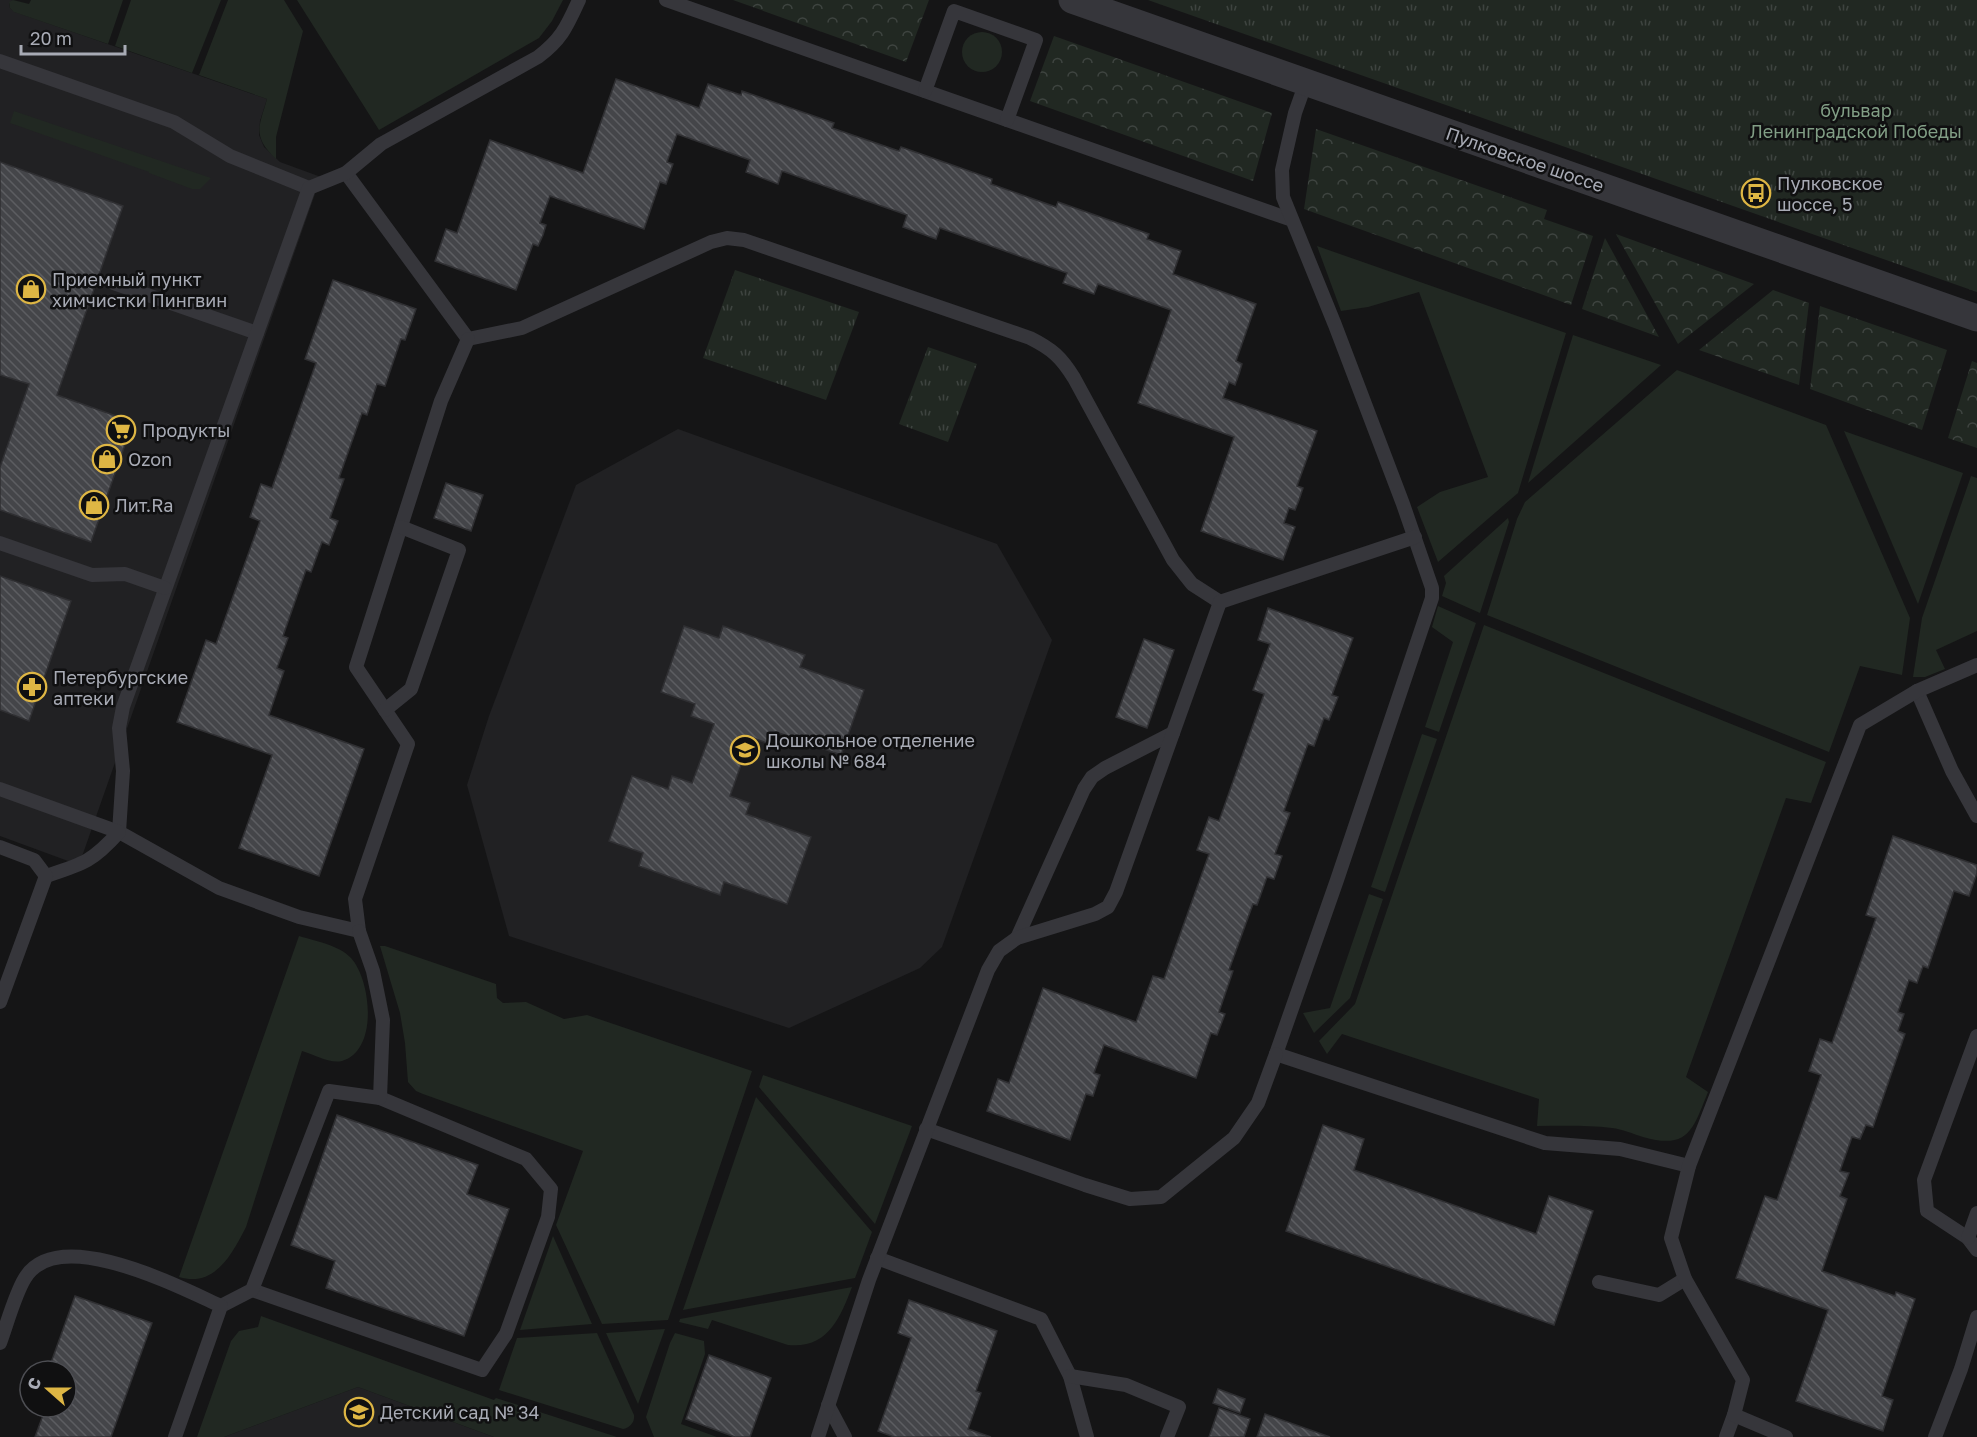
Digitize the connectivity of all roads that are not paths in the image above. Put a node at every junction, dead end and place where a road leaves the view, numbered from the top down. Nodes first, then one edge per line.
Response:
1 (579, 0) edge
2 (666, 0) edge
3 (1072, 0) edge
4 (0, 61) edge
5 (1306, 82) junction
6 (926, 91) junction
7 (1007, 120) junction
8 (346, 173) junction
9 (309, 188) junction
10 (1292, 220) junction
11 (113, 283) dead end
12 (1977, 318) edge
13 (257, 333) junction
14 (468, 339) junction
15 (401, 527) junction
16 (1414, 537) junction
17 (0, 543) edge
18 (165, 588) junction
19 (1220, 602) junction
20 (1977, 665) edge
21 (1917, 691) junction
22 (385, 710) junction
23 (1173, 733) junction
24 (0, 789) edge
25 (1977, 816) edge
26 (119, 832) junction
27 (0, 847) edge
28 (46, 876) junction
29 (359, 931) junction
30 (1017, 938) junction
31 (0, 1002) edge
32 (1977, 1036) edge
33 (1276, 1054) junction
34 (1974, 1055) edge
35 (380, 1098) junction
36 (926, 1128) junction
37 (1689, 1166) junction
38 (1977, 1213) edge
39 (1968, 1238) junction
40 (1977, 1250) edge
41 (877, 1258) junction
42 (1685, 1279) junction
43 (1599, 1282) dead end
44 (252, 1290) junction
45 (221, 1306) junction
46 (1977, 1317) edge
47 (2, 1327) edge
48 (0, 1343) edge
49 (1070, 1376) junction
50 (828, 1405) junction
51 (1734, 1415) junction
52 (175, 1437) edge
53 (818, 1437) edge
54 (845, 1437) edge
55 (1087, 1437) edge
56 (1167, 1437) edge
57 (1726, 1437) edge
58 (1786, 1437) edge
59 (1935, 1437) edge

1 - 8 lane
2 - 6 lane
3 - 5 street, Пулковское шоссе
4 - 9 lane
5 - 10 lane
5 - 12 street, Пулковское шоссе
6 - 7 lane
6 - 7 lane
7 - 10 lane
8 - 9 lane
8 - 14 lane
9 - 13 lane
10 - 16 lane
11 - 13 lane
13 - 18 lane
14 - 15 lane
14 - 19 lane
15 - 22 lane
15 - 22 lane
16 - 19 lane
16 - 33 lane
17 - 18 lane
18 - 26 lane
19 - 23 lane
20 - 21 lane
21 - 25 lane
21 - 37 lane
22 - 29 lane
23 - 30 lane
23 - 30 lane
24 - 26 lane
26 - 28 lane
26 - 29 lane
27 - 28 lane
28 - 31 lane
29 - 35 lane
30 - 36 lane
32 - 34 lane
33 - 36 lane
33 - 37 lane
34 - 39 lane
35 - 44 lane
35 - 44 lane
36 - 41 lane
37 - 42 lane
38 - 39 lane
39 - 40 lane
41 - 49 lane
41 - 50 lane
42 - 43 lane
42 - 51 lane
44 - 45 lane
45 - 47 lane
45 - 52 lane
46 - 59 lane
47 - 48 lane
49 - 55 lane
49 - 56 lane
50 - 53 lane
50 - 54 lane
51 - 57 lane
51 - 58 lane

